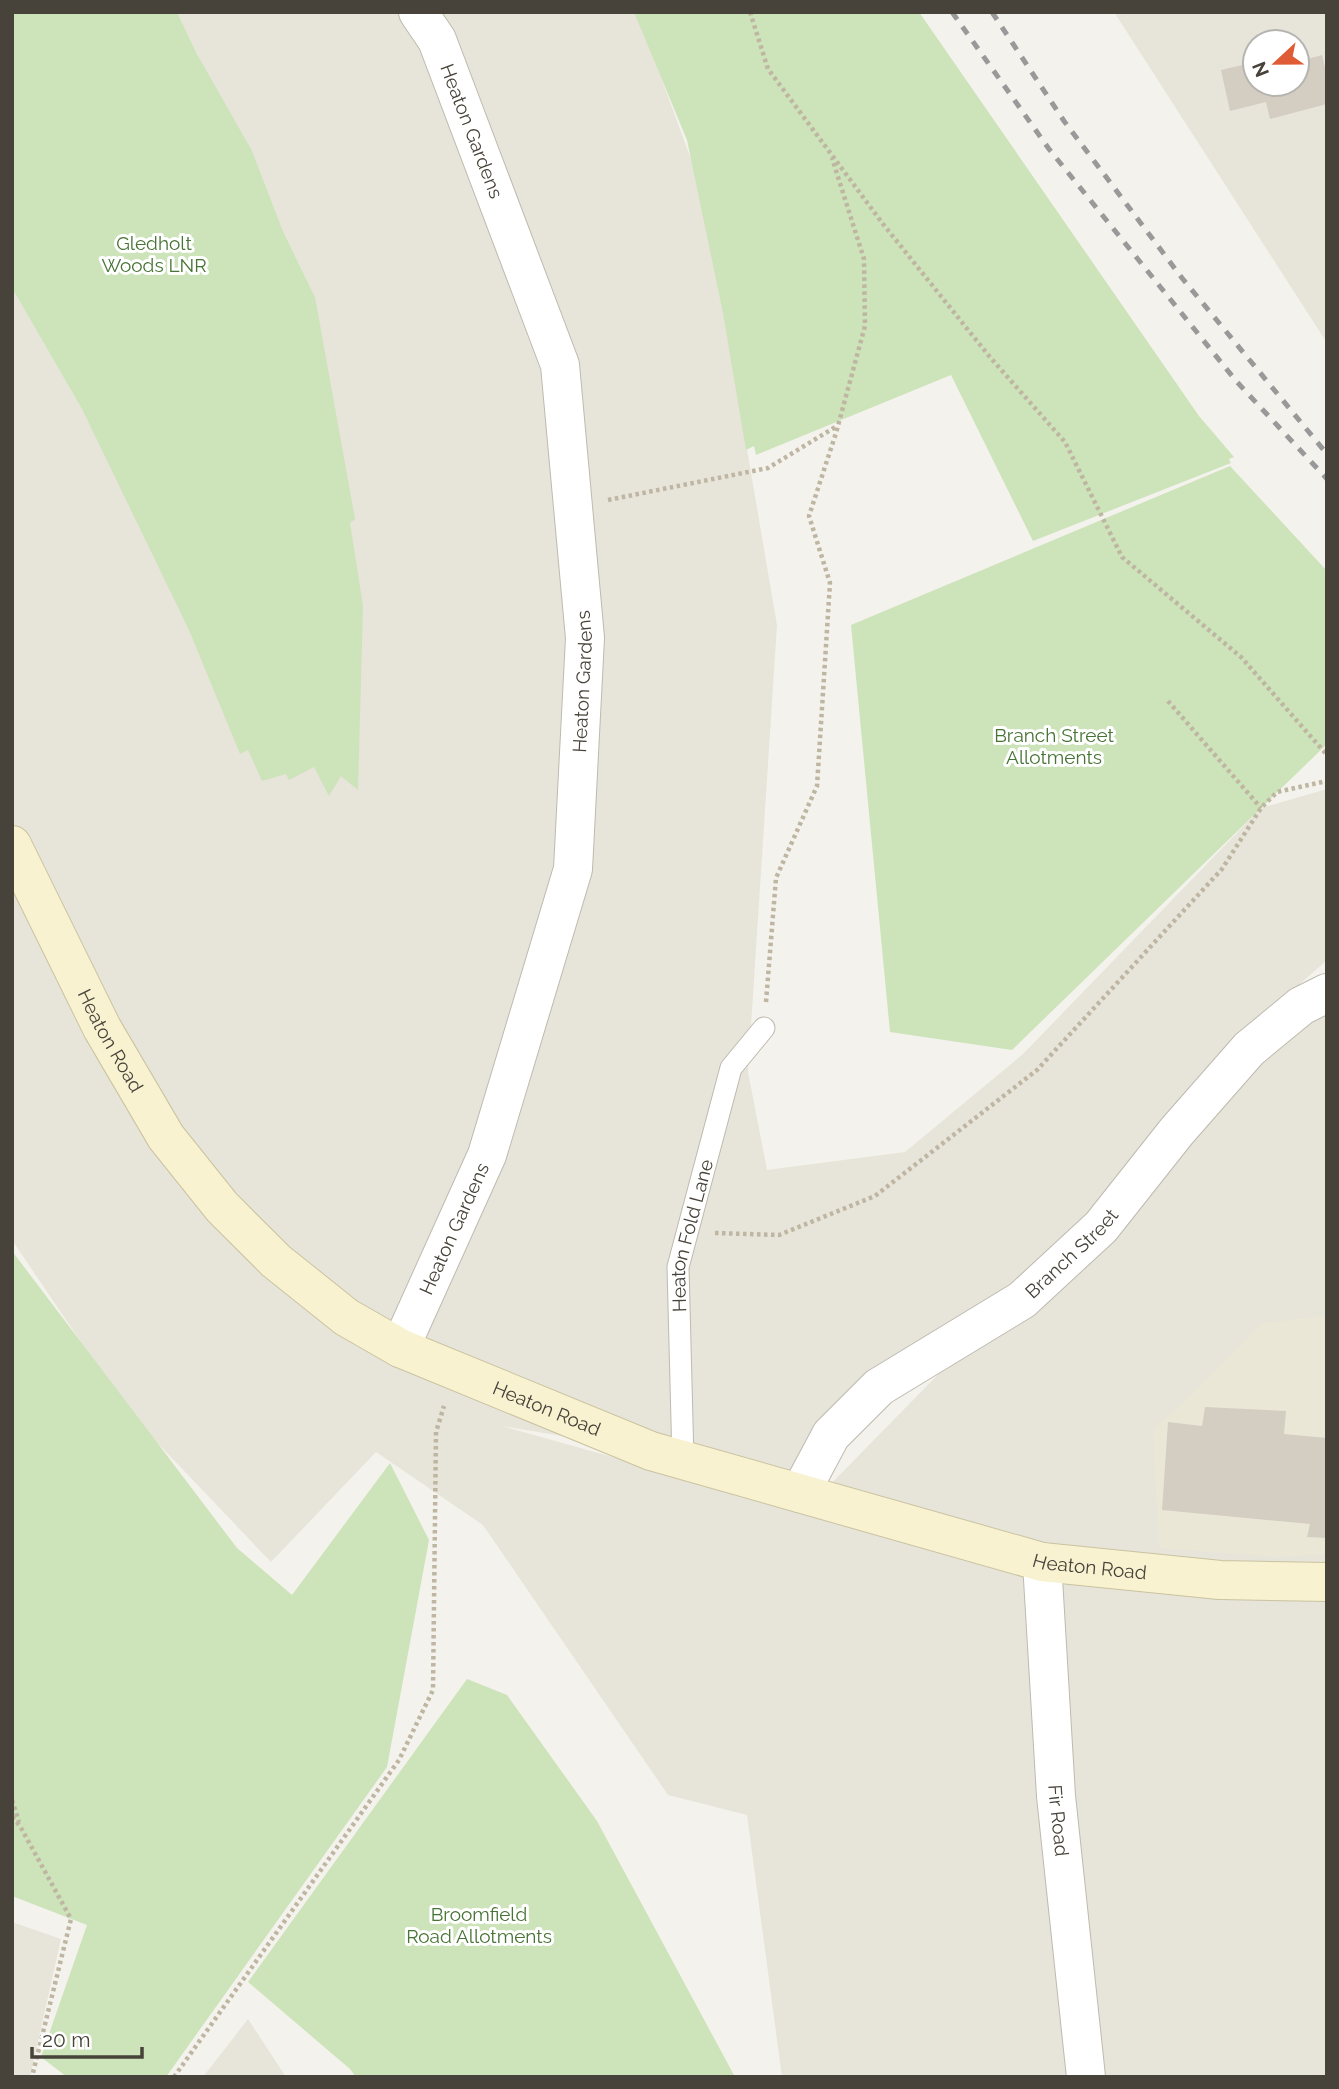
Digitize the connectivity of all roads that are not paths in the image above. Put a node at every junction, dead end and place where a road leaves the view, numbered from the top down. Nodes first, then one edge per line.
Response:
1 (418, 12) edge
2 (12, 845) edge
3 (1327, 993) edge
4 (764, 1028) road end
5 (400, 1348) junction
6 (683, 1460) junction
7 (800, 1493) junction
8 (1042, 1562) junction
9 (1327, 1581) edge
10 (1086, 2077) edge

1 - 5 street, Heaton Gardens
2 - 5 street, Heaton Road
3 - 7 street, Branch Street
4 - 6 lane, Heaton Fold Lane
5 - 6 street, Heaton Road
6 - 7 street, Heaton Road
7 - 8 street, Heaton Road
8 - 9 street, Heaton Road
8 - 10 street, Fir Road

